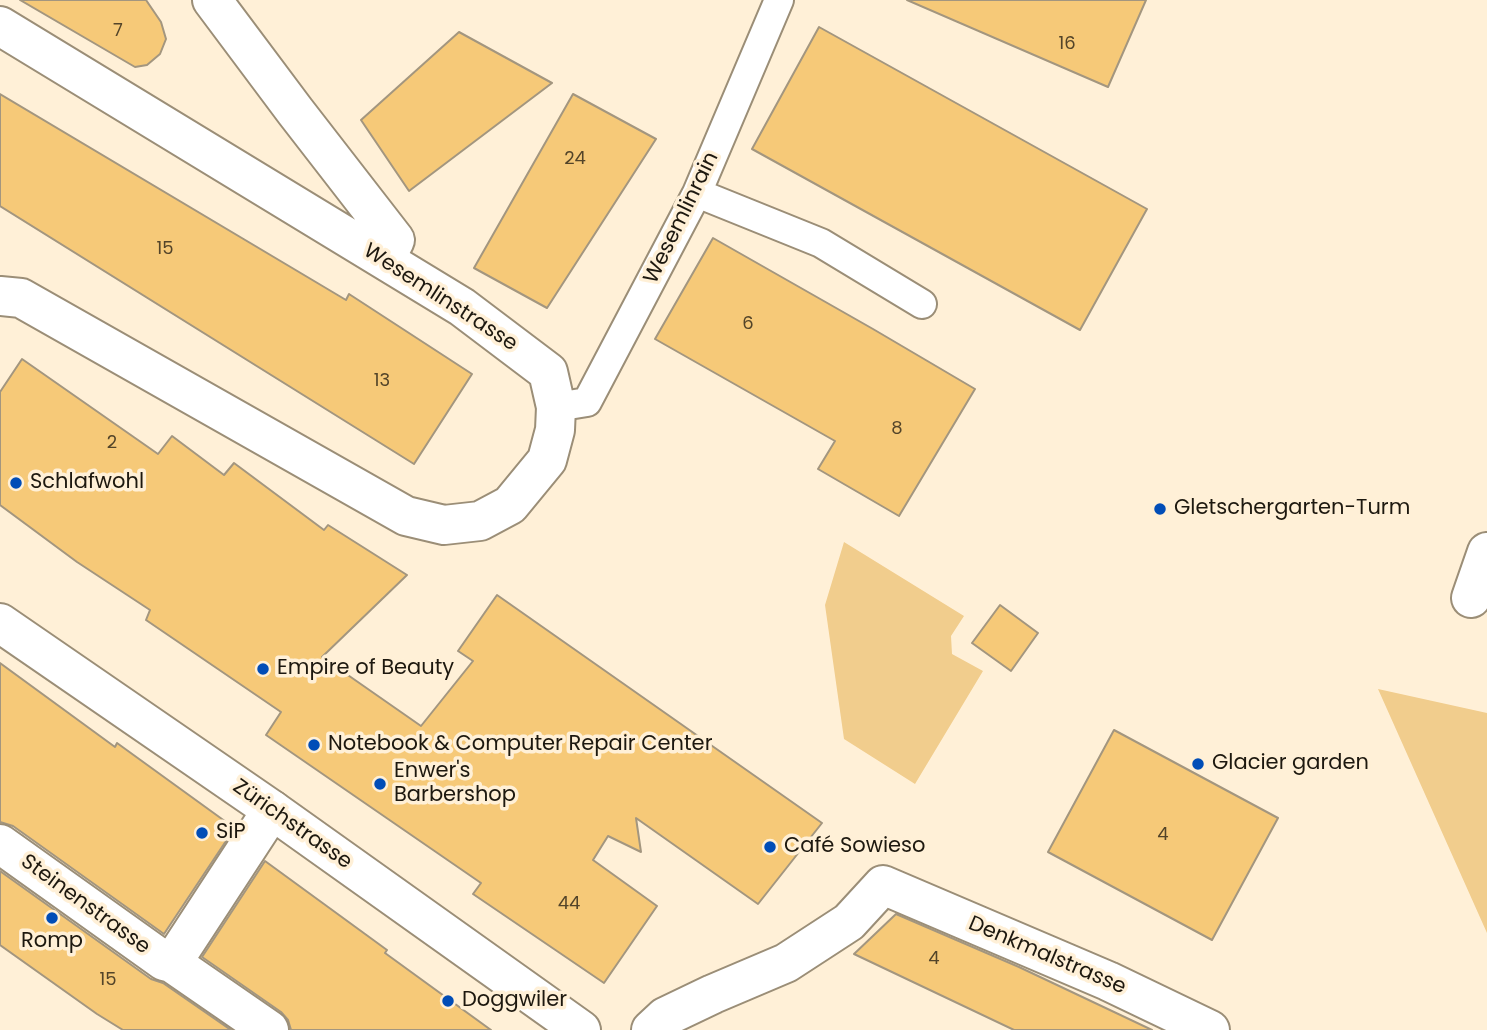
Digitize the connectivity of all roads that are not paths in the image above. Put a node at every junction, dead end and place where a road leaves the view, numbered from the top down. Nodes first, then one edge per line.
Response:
1 (212, 0) edge
2 (779, 0) edge
3 (0, 26) edge
4 (697, 193) junction
5 (385, 260) junction
6 (0, 296) edge
7 (922, 304) dead end
8 (556, 407) junction
9 (1487, 552) edge
10 (1471, 597) dead end
11 (0, 623) edge
12 (272, 810) junction
13 (0, 844) edge
14 (172, 963) junction
15 (269, 1030) edge
16 (581, 1030) edge
17 (650, 1030) edge
18 (1210, 1030) edge

1 - 5 street
2 - 4 lane, Wesemlinrain
3 - 5 street, Wesemlinstrasse
4 - 7 lane
4 - 8 lane, Wesemlinrain
5 - 8 street, Wesemlinstrasse
6 - 8 street, Wesemlinstrasse
9 - 10 street
11 - 12 street, Zürichstrasse
12 - 14 street, Steinenstrasse
12 - 16 street, Zürichstrasse
13 - 14 street, Steinenstrasse
14 - 15 street, Steinenstrasse
17 - 18 street, Denkmalstrasse

